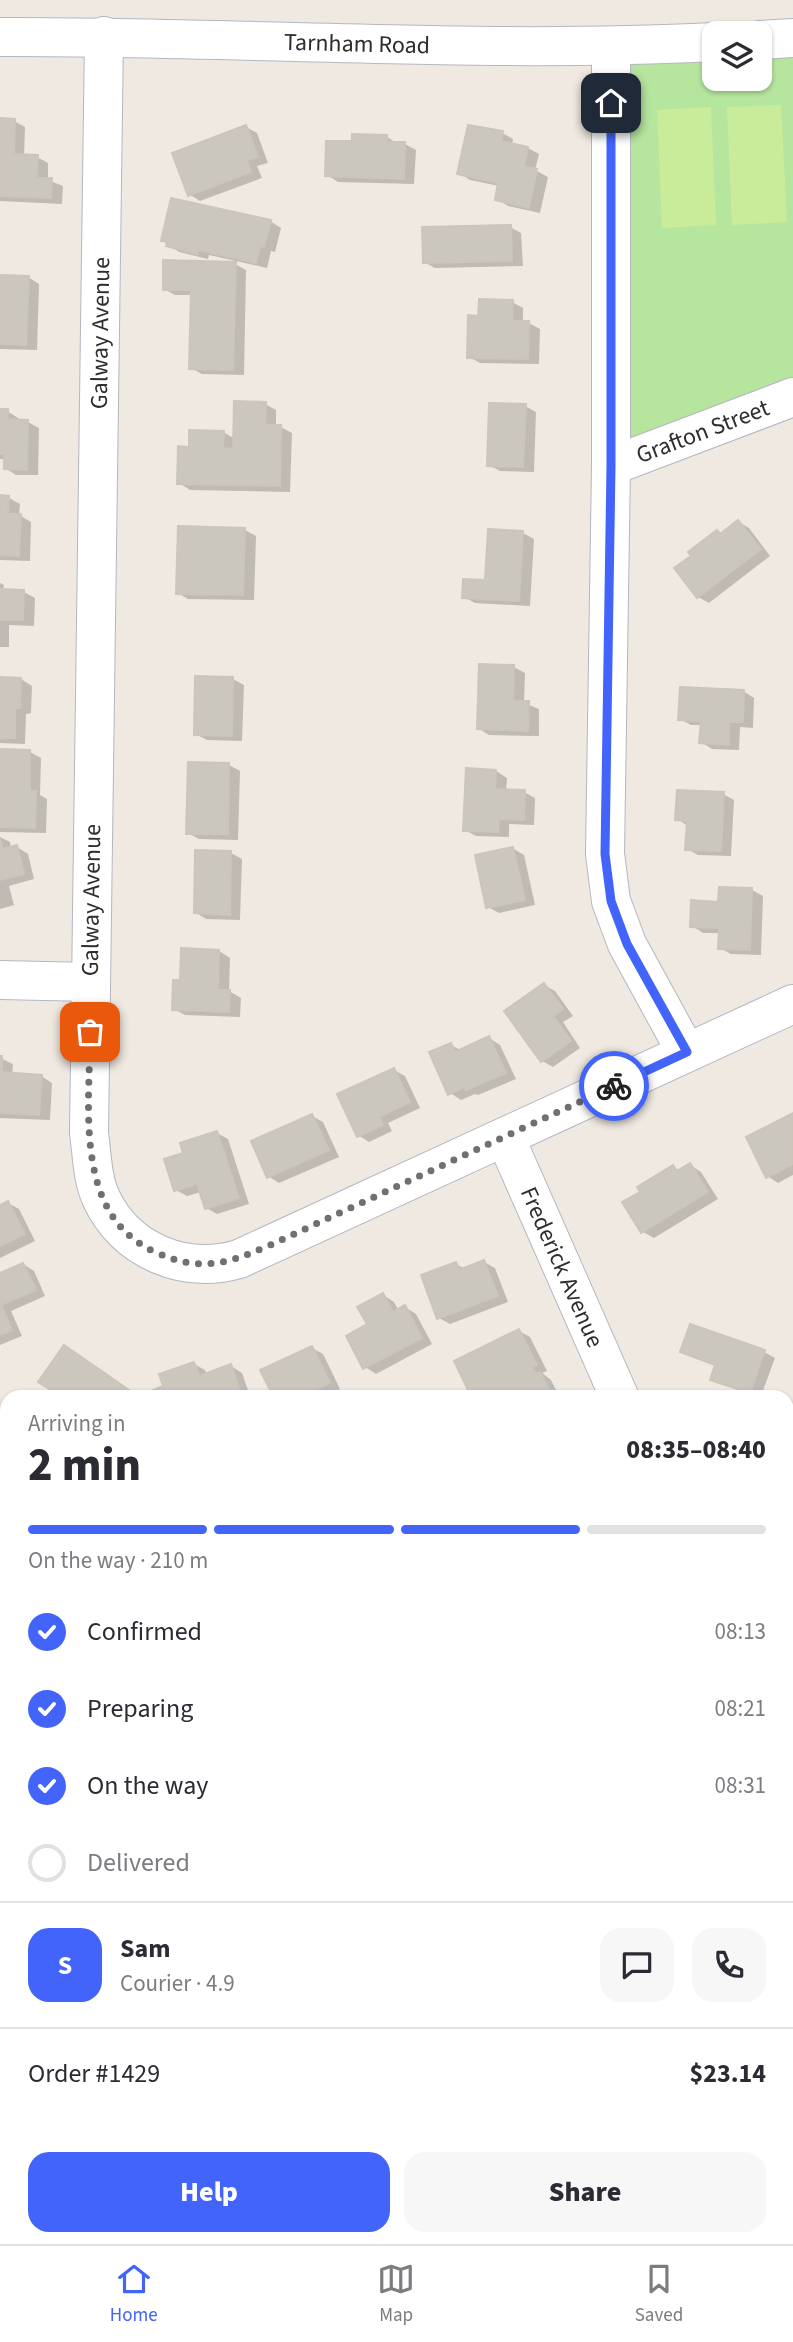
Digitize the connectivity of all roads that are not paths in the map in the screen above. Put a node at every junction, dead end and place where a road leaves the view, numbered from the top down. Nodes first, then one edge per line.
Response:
1 (104, 36) junction
2 (0, 37) edge
3 (793, 38) edge
4 (772, 39) edge
5 (702, 43) edge
6 (611, 47) junction
7 (793, 397) edge
8 (611, 466) junction
9 (0, 980) edge
10 (90, 982) junction
11 (793, 1004) edge
12 (687, 1052) junction
13 (505, 1137) junction
14 (616, 1390) edge

1 - 2 street, Tarnham Road
1 - 6 street, Tarnham Road
1 - 10 street, Galway Avenue
3 - 4 street
5 - 6 street, Tarnham Road
6 - 8 street
7 - 8 street, Grafton Street
8 - 12 street
9 - 10 street
10 - 13 street, Galway Avenue
11 - 12 street, Galway Avenue
12 - 13 street, Galway Avenue
13 - 14 street, Frederick Avenue

